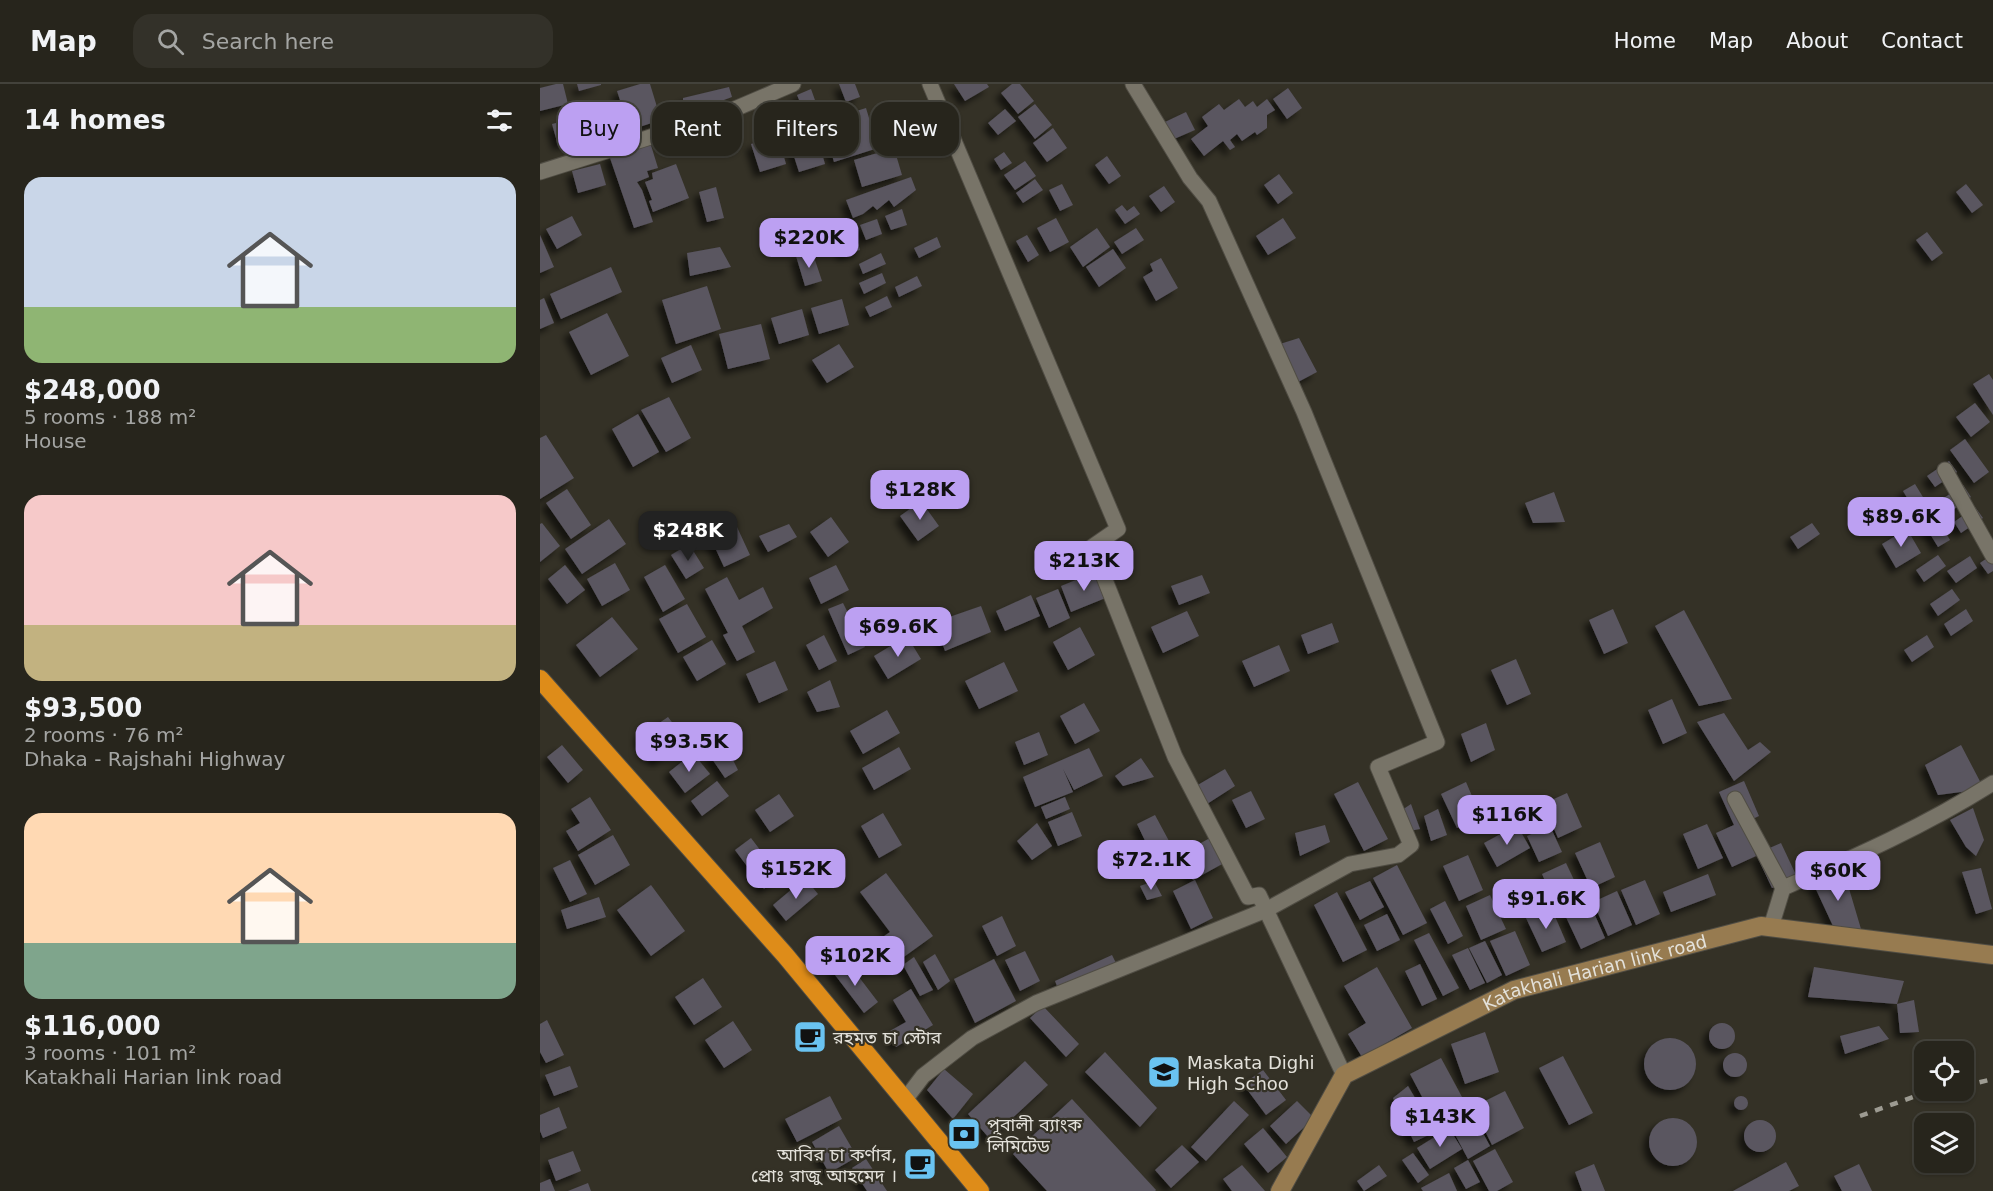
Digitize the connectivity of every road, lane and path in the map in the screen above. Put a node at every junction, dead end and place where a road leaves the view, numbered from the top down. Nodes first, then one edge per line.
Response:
1 (793, 84) edge
2 (930, 84) edge
3 (1132, 84) edge
4 (540, 172) edge
5 (1945, 470) dead end
6 (1993, 556) edge
7 (540, 679) edge
8 (1993, 783) edge
9 (1735, 799) dead end
10 (1784, 888) junction
11 (1266, 910) junction
12 (1771, 927) junction
13 (1993, 955) edge
14 (1344, 1075) junction
15 (904, 1101) junction
16 (980, 1191) edge
17 (1280, 1191) edge

1 - 4 street
2 - 11 street
3 - 11 street
5 - 6 street
7 - 15 highway
8 - 10 street
9 - 10 street
10 - 12 street
11 - 14 street
11 - 15 street
12 - 13 street, Katakhali Harian link road
12 - 14 street, Katakhali Harian link road
14 - 17 street
15 - 16 highway

